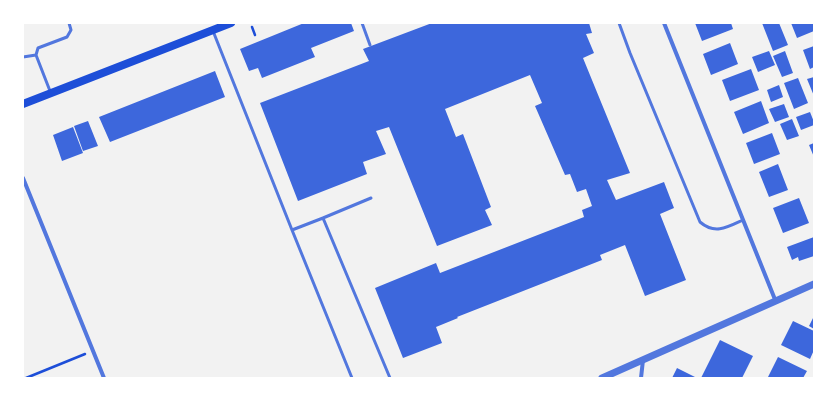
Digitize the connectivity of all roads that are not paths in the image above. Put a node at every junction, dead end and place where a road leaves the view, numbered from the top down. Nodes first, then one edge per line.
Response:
1 (69, 23) edge
2 (231, 23) edge
3 (362, 23) edge
4 (619, 23) edge
5 (664, 23) edge
6 (213, 30) junction
7 (370, 45) dead end
8 (36, 55) junction
9 (23, 57) edge
10 (51, 93) junction
11 (23, 104) edge
12 (23, 178) edge
13 (371, 198) dead end
14 (323, 218) junction
15 (743, 220) junction
16 (292, 230) junction
17 (814, 284) edge
18 (776, 302) junction
19 (643, 360) junction
20 (104, 378) edge
21 (352, 378) edge
22 (390, 378) edge
23 (602, 378) edge
24 (641, 378) edge

1 - 8 lane
2 - 6 main road
3 - 7 lane
4 - 15 lane
5 - 15 street
6 - 10 main road
6 - 16 lane
8 - 9 lane
8 - 10 lane
10 - 11 main road
12 - 20 street
13 - 14 lane
14 - 16 lane
14 - 22 lane
15 - 18 street
16 - 21 lane
17 - 18 street
18 - 19 street
19 - 23 street
19 - 24 street

